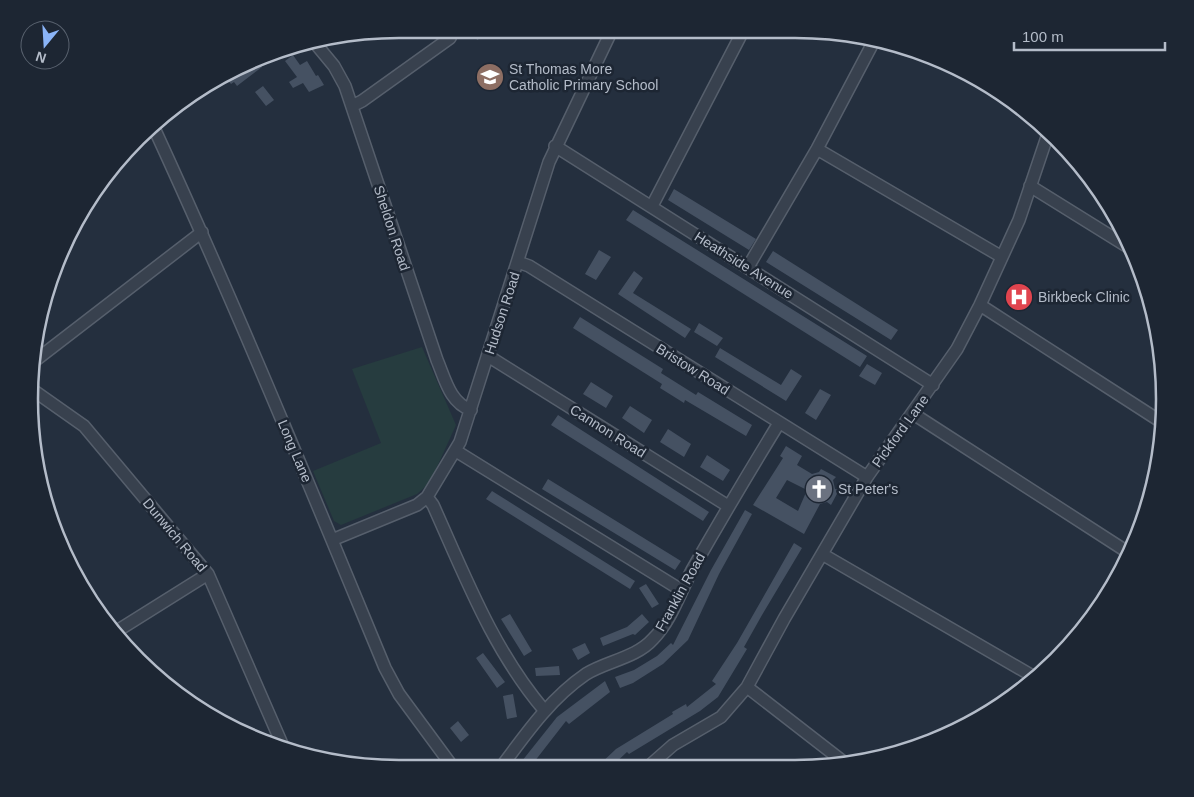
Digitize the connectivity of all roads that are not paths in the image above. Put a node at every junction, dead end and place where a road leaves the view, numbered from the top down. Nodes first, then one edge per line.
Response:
1 (450, 38) edge
2 (608, 38) edge
3 (739, 38) edge
4 (872, 45) edge
5 (319, 46) edge
6 (352, 106) junction
7 (155, 131) edge
8 (1046, 139) edge
9 (555, 146) junction
10 (817, 149) junction
11 (1030, 186) junction
12 (652, 206) junction
13 (202, 232) junction
14 (1121, 242) edge
15 (1002, 257) junction
16 (518, 262) junction
17 (748, 268) junction
18 (980, 305) junction
19 (488, 356) junction
20 (40, 357) edge
21 (933, 384) junction
22 (38, 394) edge
23 (471, 410) junction
24 (912, 413) junction
25 (1156, 419) edge
26 (779, 423) junction
27 (456, 451) junction
28 (867, 477) junction
29 (427, 497) junction
30 (728, 506) junction
31 (332, 540) junction
32 (1123, 549) edge
33 (822, 554) junction
34 (208, 574) junction
35 (681, 590) junction
36 (121, 629) edge
37 (1029, 674) edge
38 (747, 687) junction
39 (544, 710) junction
40 (280, 739) edge
41 (835, 757) edge
42 (448, 760) edge
43 (506, 760) edge
44 (656, 760) edge

1 - 6 street
2 - 9 street, Hudson Road
3 - 12 street
4 - 10 street
5 - 6 street, Sheldon Road
6 - 23 street, Sheldon Road
7 - 13 street, Long Lane
8 - 11 street, Pickford Lane
9 - 12 street, Heathside Avenue
9 - 16 street, Hudson Road
10 - 15 street
10 - 17 street
11 - 14 street
11 - 15 street, Pickford Lane
12 - 17 street, Heathside Avenue
13 - 20 street
13 - 31 street, Long Lane
15 - 18 street, Pickford Lane
16 - 19 street, Hudson Road
16 - 26 street, Bristow Road
17 - 21 street, Heathside Avenue
18 - 21 street, Pickford Lane
18 - 25 street
19 - 23 street, Hudson Road
19 - 30 street, Cannon Road
21 - 24 street, Pickford Lane
22 - 34 street, Dunwich Road
23 - 27 street, Hudson Road
24 - 28 street, Pickford Lane
24 - 32 street
26 - 28 street, Bristow Road
26 - 30 street, Franklin Road
27 - 29 street, Hudson Road
27 - 35 street
28 - 33 street, Pickford Lane
29 - 31 street, Hudson Road
29 - 39 street
30 - 35 street, Franklin Road
31 - 42 street, Long Lane
33 - 37 street
33 - 38 street, Pickford Lane
34 - 36 street
34 - 40 street, Dunwich Road
35 - 39 street, Franklin Road
38 - 41 street
38 - 44 street, Pickford Lane
39 - 43 street, Franklin Road

